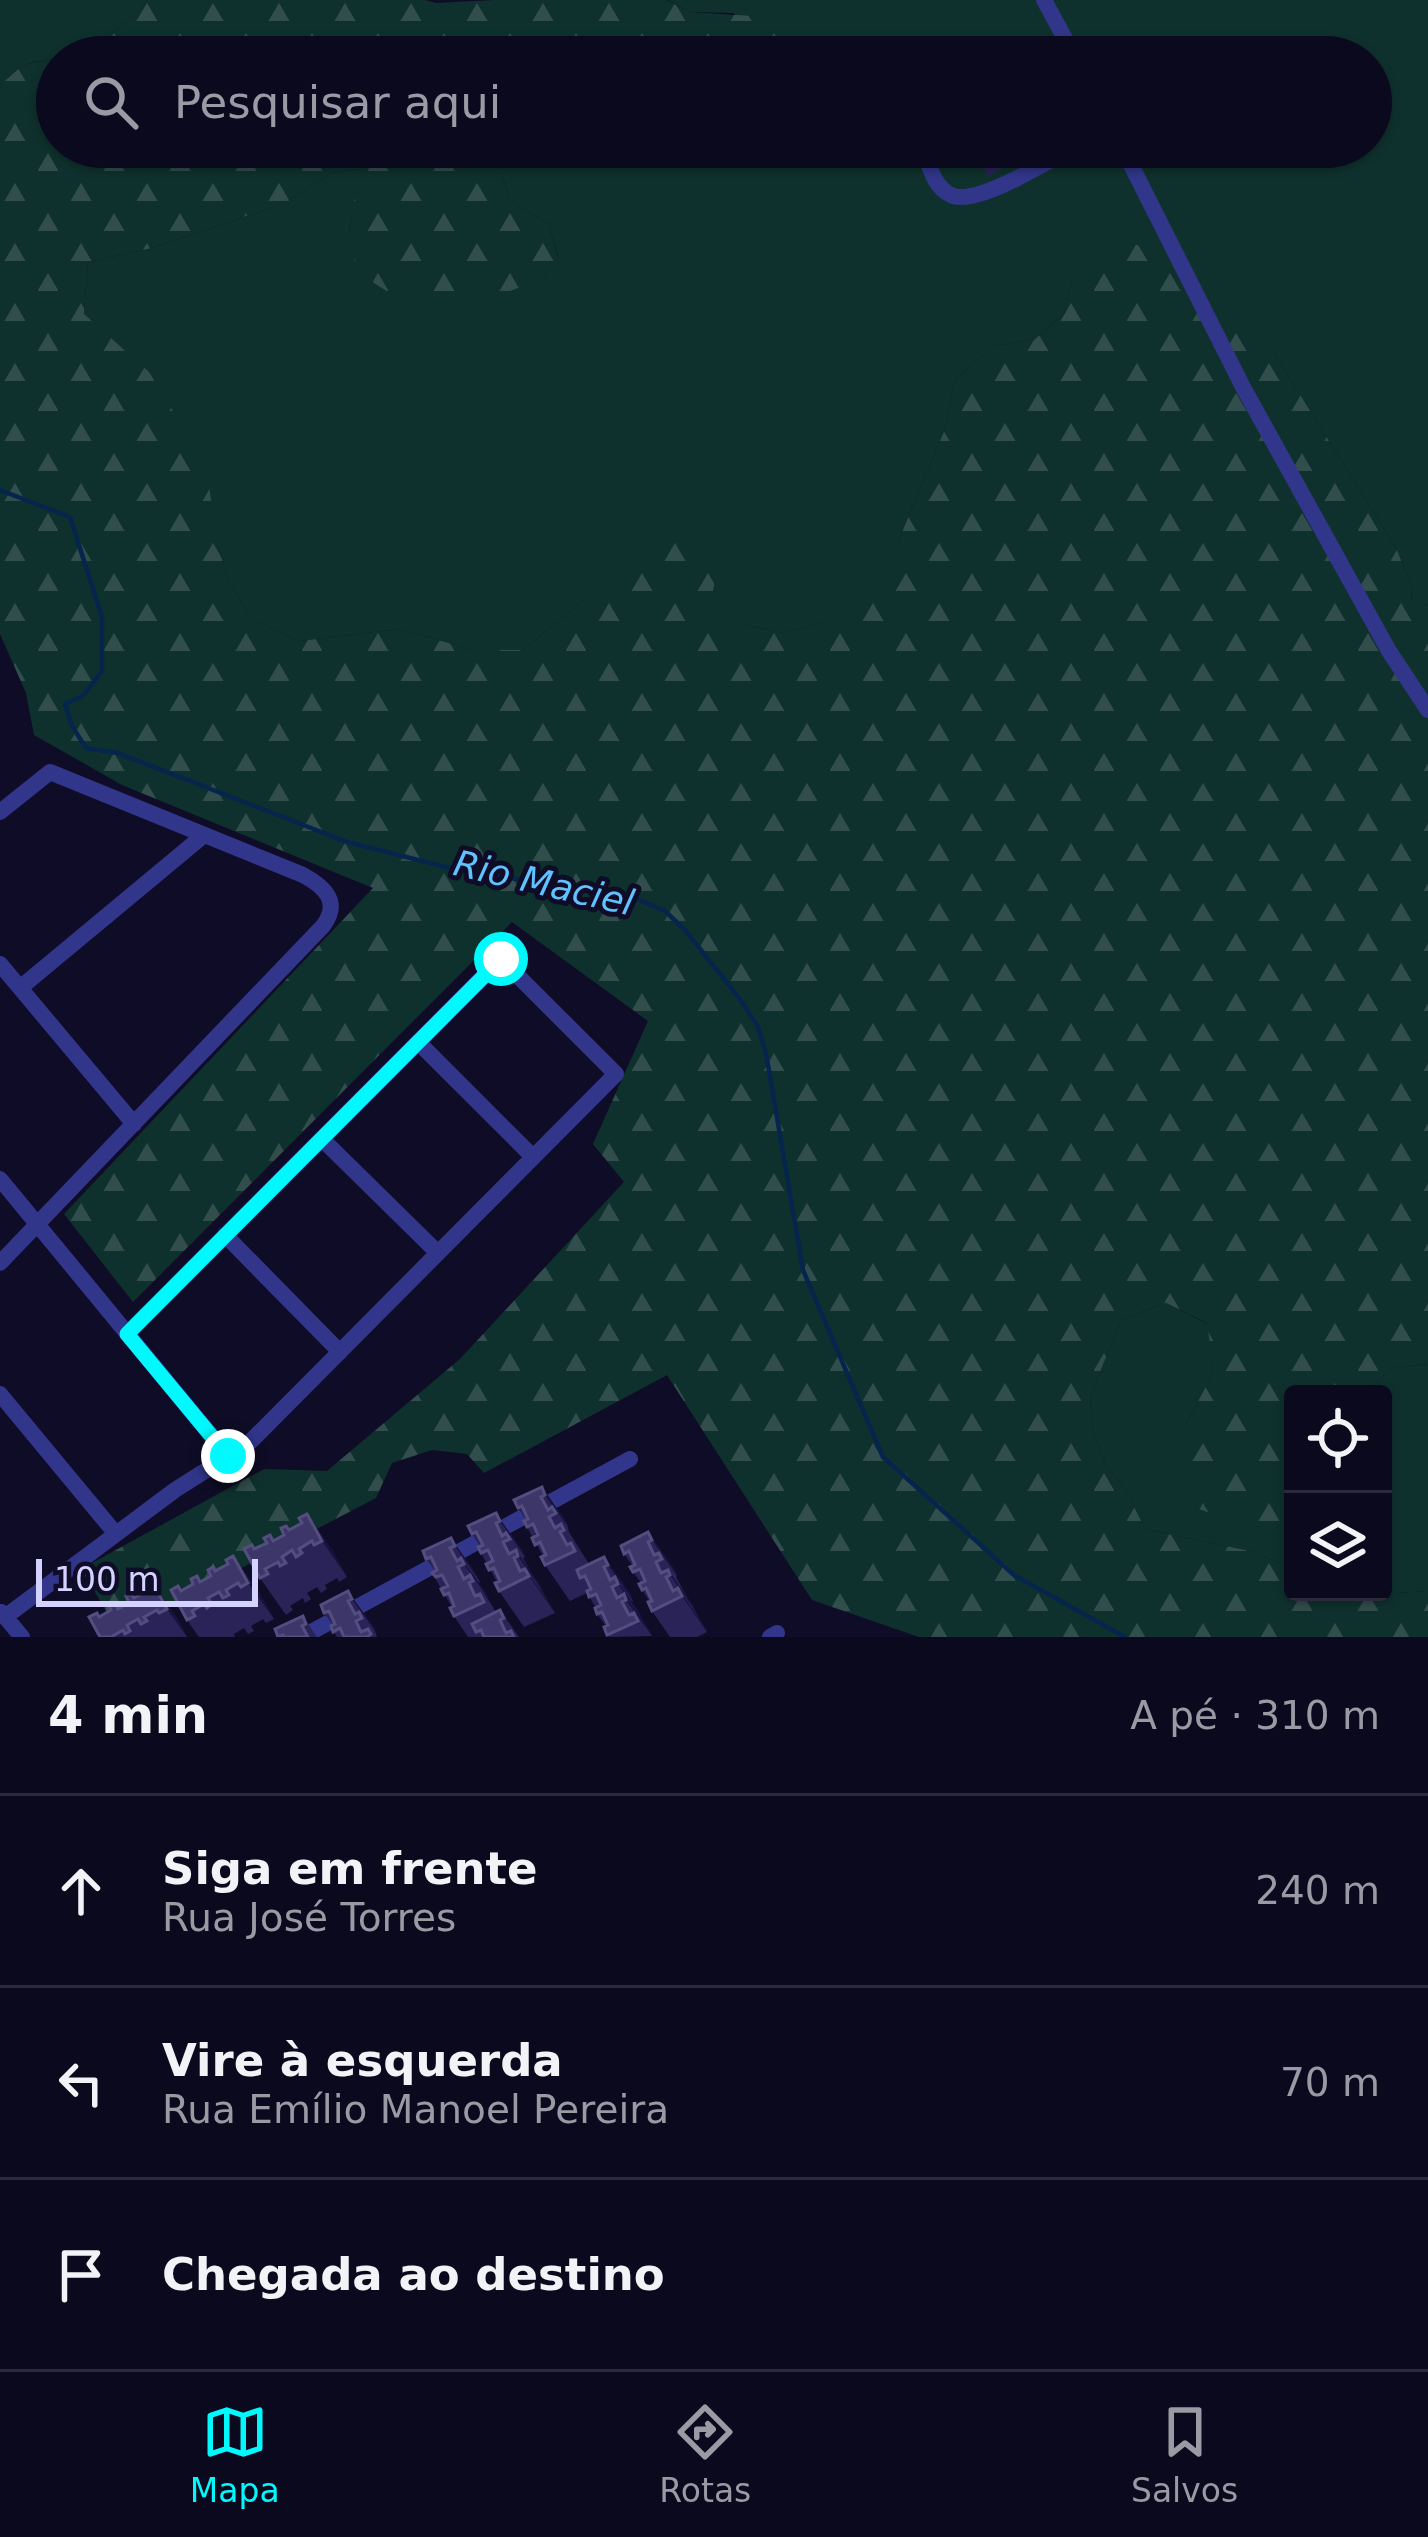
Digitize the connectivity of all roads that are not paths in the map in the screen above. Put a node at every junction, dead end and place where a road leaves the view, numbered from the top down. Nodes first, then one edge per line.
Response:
1 (1044, 0) edge
2 (1064, 36) edge
3 (930, 168) edge
4 (1035, 168) edge
5 (1133, 168) edge
6 (1031, 170) joint
7 (1428, 710) edge
8 (0, 812) edge
9 (204, 835) junction
10 (0, 964) edge
11 (20, 988) junction
12 (418, 1042) junction
13 (134, 1124) junction
14 (322, 1139) junction
15 (533, 1157) junction
16 (0, 1179) edge
17 (37, 1224) junction
18 (225, 1235) junction
19 (438, 1253) junction
20 (0, 1263) edge
21 (127, 1334) junction
22 (340, 1352) junction
23 (0, 1394) edge
24 (228, 1456) junction
25 (630, 1459) dead end
26 (116, 1534) junction
27 (2, 1614) edge
28 (22, 1637) edge
29 (302, 1637) edge

1 - 2 street
3 - 6 street
4 - 6 street
5 - 7 street
8 - 9 street
9 - 11 street
9 - 13 street
10 - 11 street
11 - 13 street
12 - 14 street
12 - 15 street
12 - 15 street
13 - 17 street
14 - 18 street
14 - 19 street
15 - 19 street
16 - 17 street
17 - 20 street
17 - 21 street
18 - 21 street
18 - 22 street
19 - 22 street
21 - 24 street
22 - 24 street
23 - 26 street
24 - 26 street
25 - 29 street
26 - 27 street
27 - 28 street

